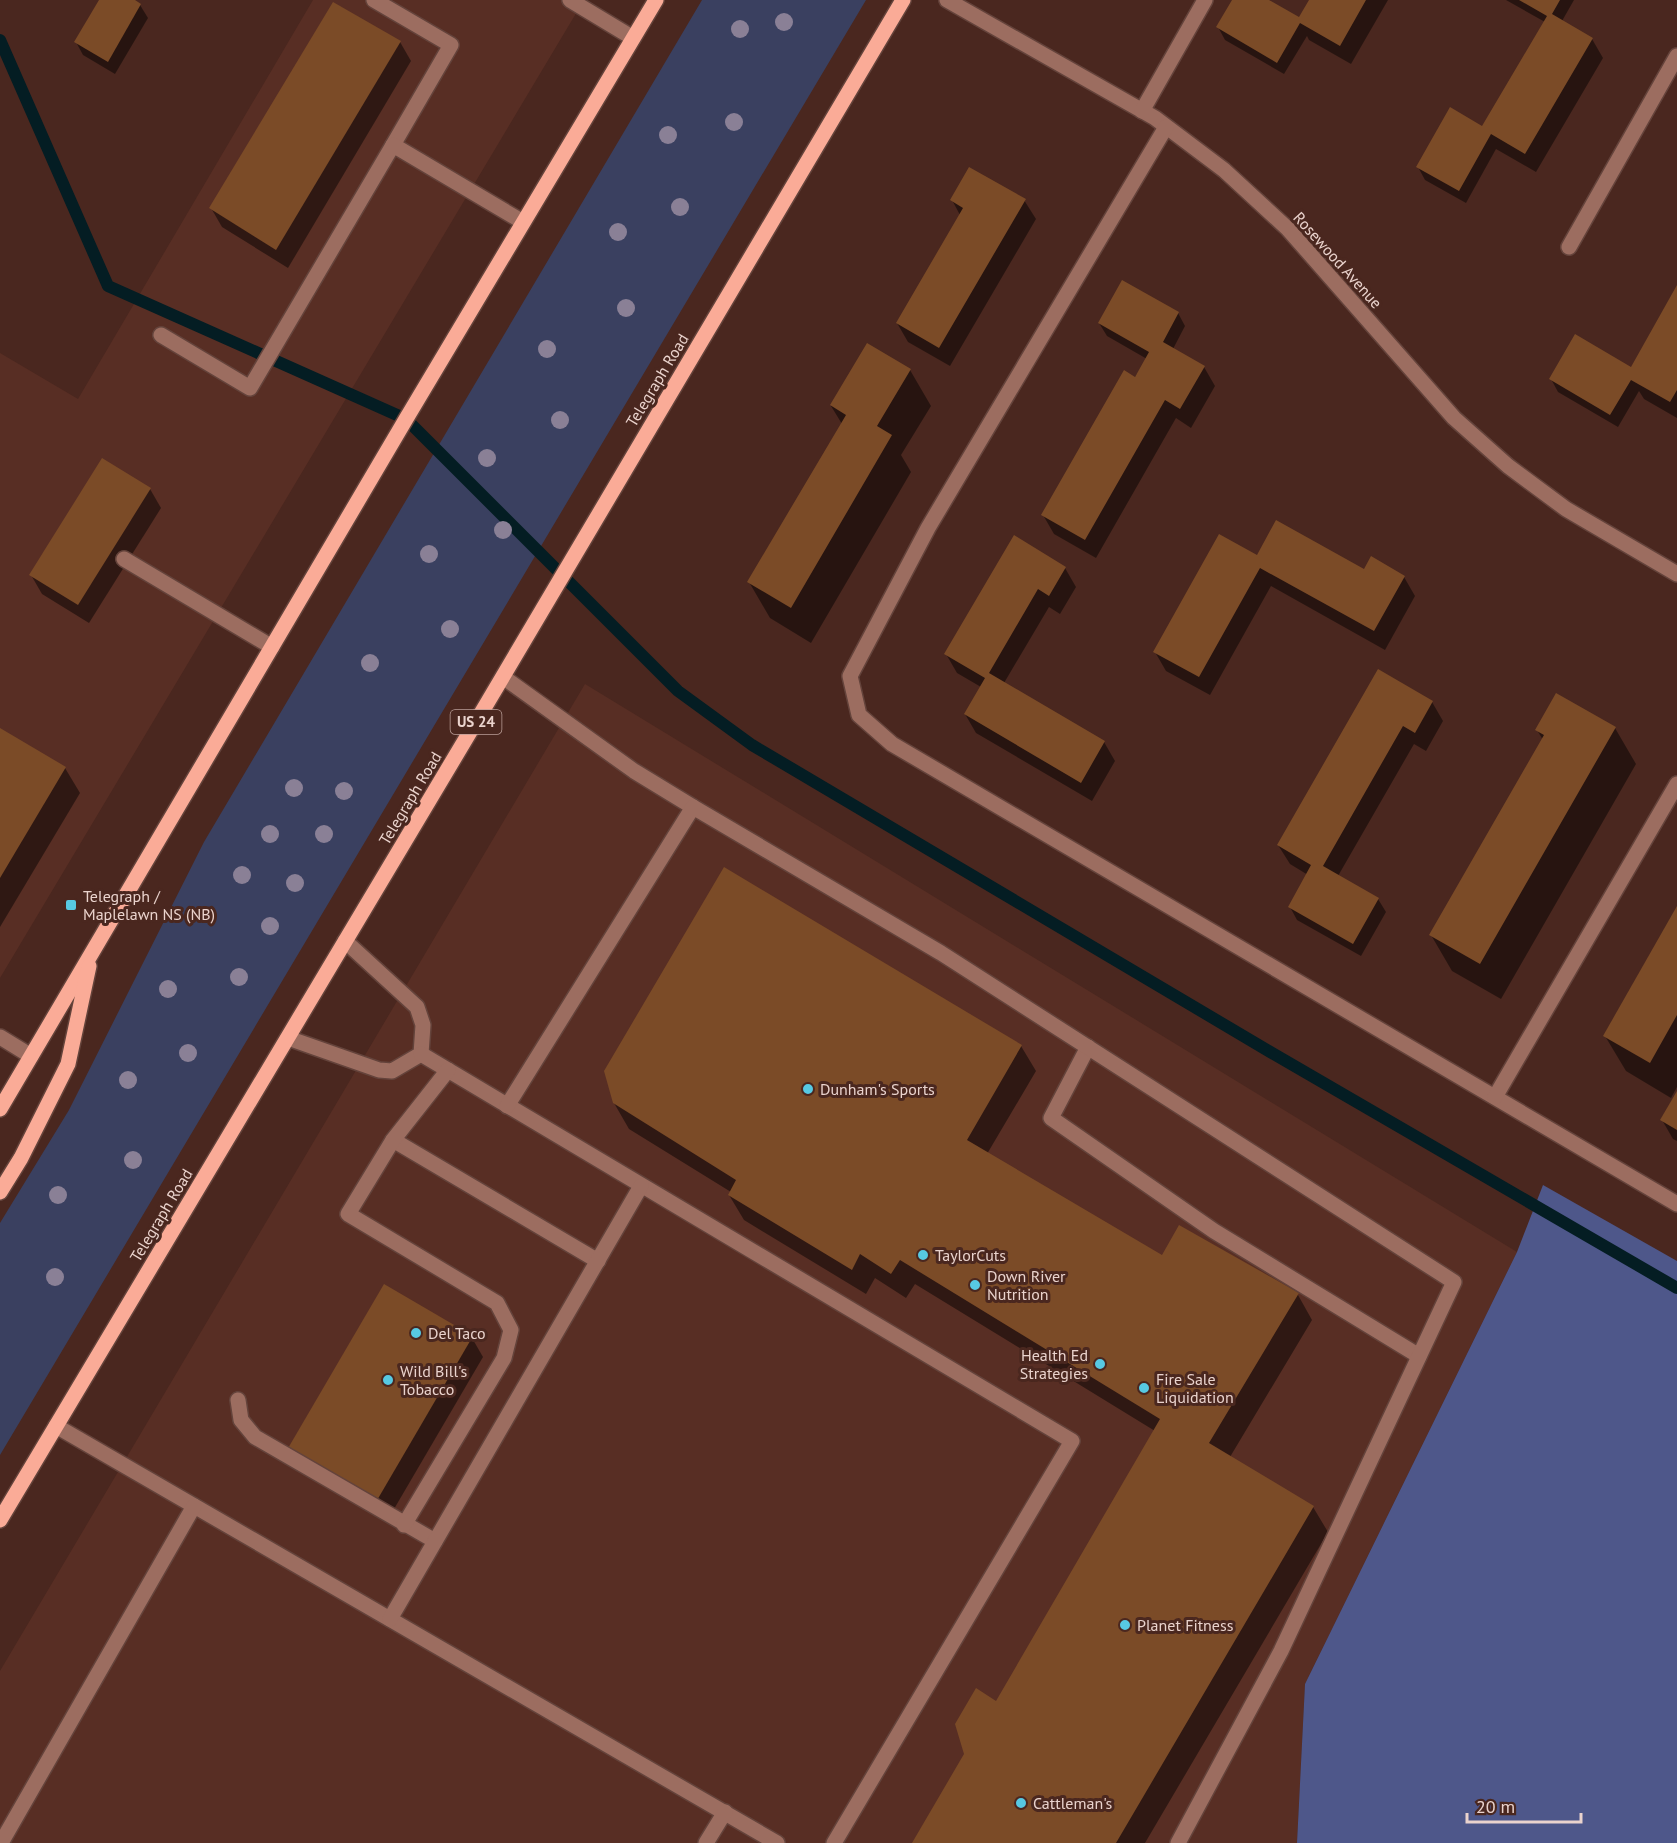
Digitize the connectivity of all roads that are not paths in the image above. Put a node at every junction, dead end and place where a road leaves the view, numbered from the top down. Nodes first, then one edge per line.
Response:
1 (374, 0) edge
2 (570, 0) edge
3 (656, 0) edge
4 (903, 0) edge
5 (947, 0) edge
6 (1205, 0) edge
7 (633, 38) junction
8 (1677, 56) edge
9 (1142, 111) junction
10 (1166, 126) junction
11 (393, 145) junction
12 (524, 222) junction
13 (1569, 247) dead end
14 (161, 335) dead end
15 (124, 559) dead end
16 (1677, 574) edge
17 (272, 647) junction
18 (503, 677) junction
19 (1677, 784) edge
20 (693, 807) junction
21 (345, 941) junction
22 (91, 954) junction
23 (0, 1037) edge
24 (288, 1038) junction
25 (1088, 1047) junction
26 (421, 1054) junction
27 (31, 1056) junction
28 (447, 1070) junction
29 (1495, 1097) junction
30 (507, 1106) junction
31 (0, 1109) edge
32 (393, 1140) junction
33 (641, 1186) junction
34 (0, 1192) edge
35 (1677, 1204) edge
36 (598, 1261) junction
37 (1419, 1356) junction
38 (238, 1400) dead end
39 (56, 1426) junction
40 (194, 1506) junction
41 (0, 1520) edge
42 (404, 1525) junction
43 (435, 1541) junction
44 (390, 1619) junction
45 (725, 1812) junction
46 (2, 1843) edge
47 (706, 1843) edge
48 (777, 1843) edge
49 (834, 1843) edge
50 (1178, 1843) edge

1 - 11 street
2 - 7 street
3 - 7 main road
4 - 18 main road, Telegraph Road / US 24
5 - 9 street, Rosewood Avenue
6 - 9 street
7 - 12 main road
8 - 13 street
9 - 10 street, Rosewood Avenue
10 - 16 street, Rosewood Avenue
10 - 29 street
11 - 12 street
11 - 14 street
12 - 17 main road
15 - 17 street
17 - 22 main road
18 - 20 street
18 - 21 main road, Telegraph Road / US 24
19 - 29 street
20 - 25 street
20 - 30 street
21 - 24 main road, Telegraph Road / US 24
21 - 26 street
22 - 27 main road
22 - 34 main road
23 - 27 street
24 - 26 street
24 - 39 main road, Telegraph Road / US 24
25 - 37 street
25 - 37 street
26 - 28 street
27 - 31 main road
28 - 30 street
28 - 32 street
29 - 35 street
30 - 33 street
32 - 36 street
32 - 42 street
33 - 36 street
33 - 49 street
36 - 43 street
37 - 50 street
38 - 42 street
39 - 40 street
39 - 41 main road, Telegraph Road / US 24
40 - 44 street
40 - 46 street
42 - 43 street
43 - 44 street
44 - 45 street
45 - 47 street
45 - 48 street

